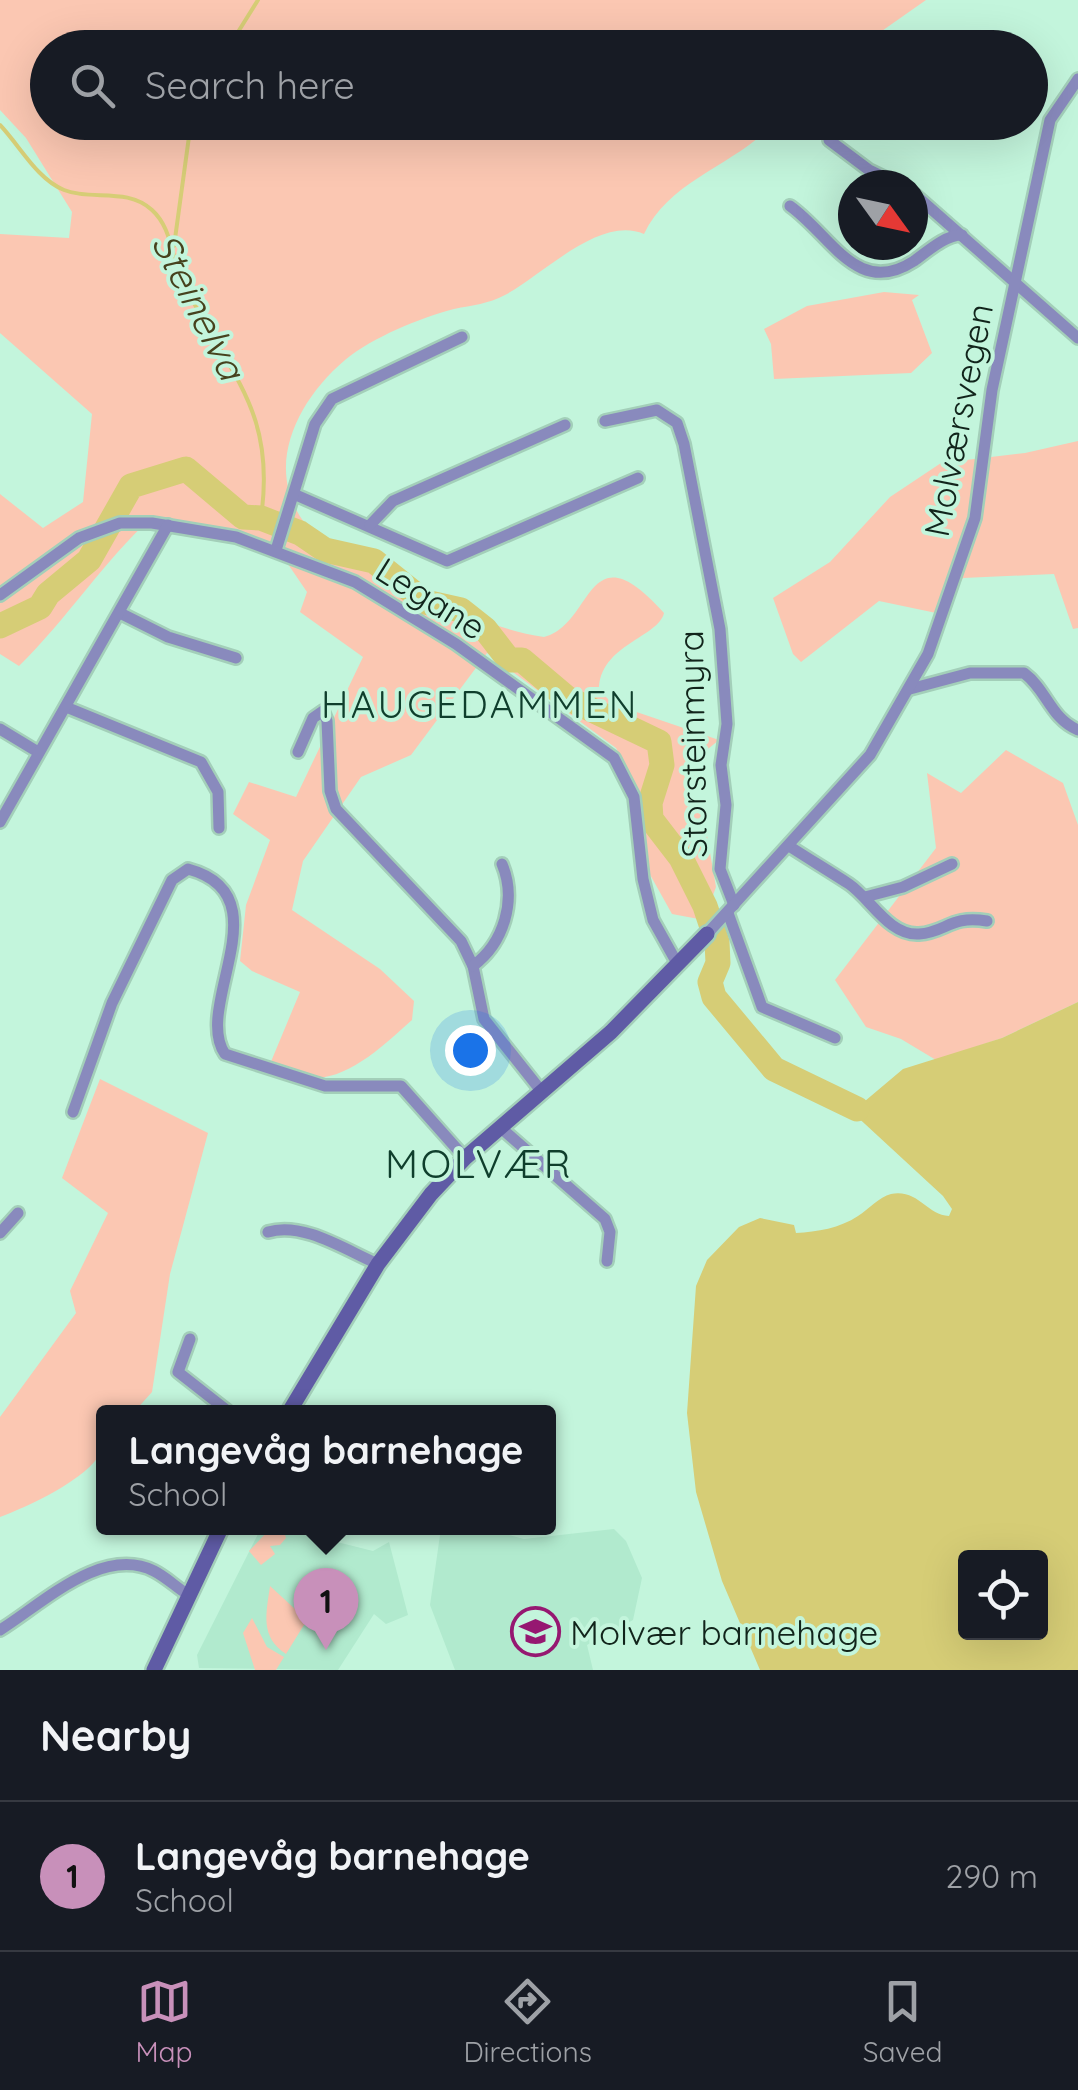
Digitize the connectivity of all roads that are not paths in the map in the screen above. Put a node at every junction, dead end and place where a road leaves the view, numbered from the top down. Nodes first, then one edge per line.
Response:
1 (1078, 80) edge
2 (1048, 129) edge
3 (829, 140) dead end
4 (1046, 140) edge
5 (869, 170) edge
6 (790, 206) dead end
7 (928, 206) edge
8 (962, 235) junction
9 (1015, 282) junction
10 (462, 337) dead end
11 (1078, 338) edge
12 (605, 421) dead end
13 (566, 425) dead end
14 (638, 478) dead end
15 (296, 495) junction
16 (168, 525) junction
17 (370, 525) junction
18 (276, 550) junction
19 (0, 594) edge
20 (122, 614) junction
21 (236, 658) dead end
22 (910, 689) junction
23 (66, 707) junction
24 (0, 729) edge
25 (1078, 730) edge
26 (38, 752) junction
27 (298, 752) dead end
28 (0, 822) edge
29 (219, 828) dead end
30 (789, 846) junction
31 (502, 864) dead end
32 (952, 864) dead end
33 (865, 897) junction
34 (727, 912) junction
35 (987, 921) dead end
36 (706, 934) joint
37 (678, 963) junction
38 (473, 966) junction
39 (835, 1038) dead end
40 (542, 1092) junction
41 (73, 1112) dead end
42 (502, 1128) junction
43 (465, 1158) junction
44 (18, 1213) dead end
45 (268, 1232) dead end
46 (0, 1233) edge
47 (607, 1260) dead end
48 (378, 1264) junction
49 (190, 1339) dead end
50 (220, 1405) edge
51 (294, 1405) edge
52 (217, 1535) edge
53 (187, 1594) junction
54 (0, 1630) edge
55 (154, 1670) edge

1 - 2 street, Molværsvegen
3 - 5 street
4 - 9 street, Molværsvegen
6 - 8 street
7 - 8 street
8 - 9 street
9 - 11 street
9 - 22 street, Molværsvegen
10 - 15 street
12 - 34 street, Storsteinmyra
13 - 17 street
14 - 17 street
15 - 17 street
15 - 18 street
16 - 18 street, Legane
16 - 19 street, Legane
16 - 20 street
18 - 37 street, Legane
20 - 21 street
20 - 23 street
22 - 25 street
22 - 30 street, Molværsvegen
23 - 26 street
23 - 29 street
24 - 26 street
26 - 28 street
27 - 38 street
30 - 33 street
30 - 34 street, Molværsvegen
31 - 38 street
32 - 33 street
33 - 35 street
34 - 36 street, Molværsvegen
34 - 39 street
36 - 37 street, Molværsvegen
37 - 40 street, Molværsvegen
38 - 40 street
40 - 42 street, Molværsvegen
41 - 43 street
42 - 43 street, Molværsvegen
42 - 47 street
43 - 48 street, Molværsvegen
44 - 46 street
45 - 48 street
48 - 51 street, Molværsvegen
49 - 50 street
52 - 53 street
53 - 54 street
53 - 55 street

